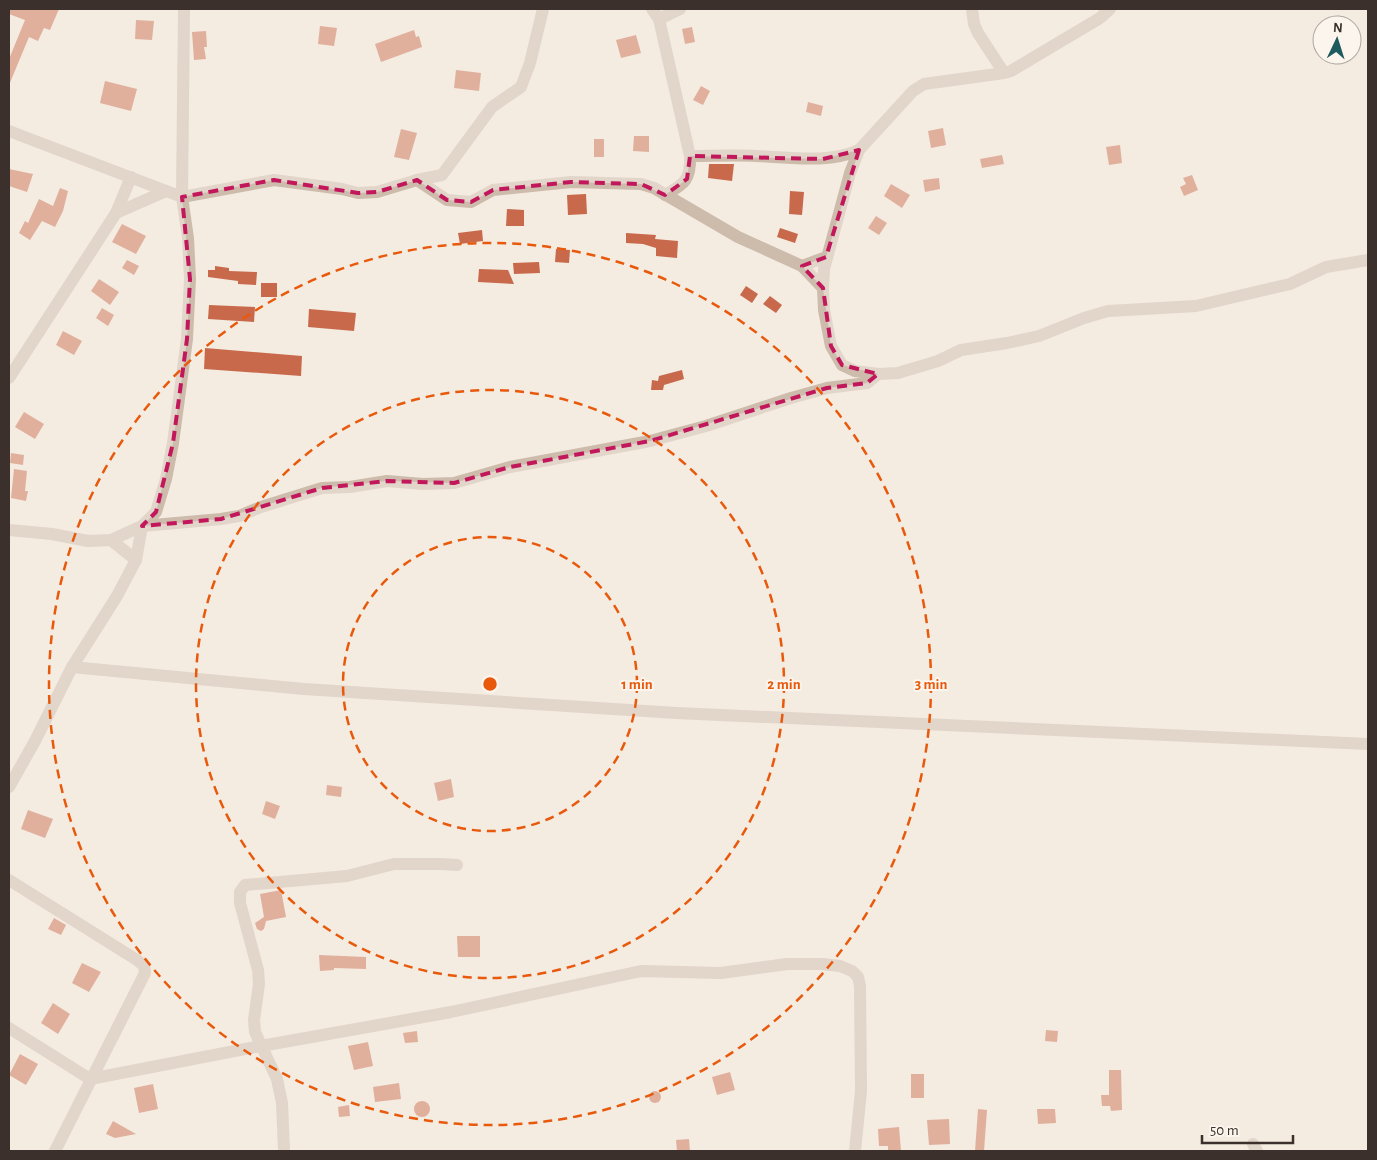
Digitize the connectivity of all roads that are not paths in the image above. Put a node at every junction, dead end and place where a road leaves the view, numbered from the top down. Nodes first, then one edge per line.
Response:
1 (184, 9) edge
2 (543, 9) edge
3 (680, 9) edge
4 (972, 9) edge
5 (1110, 9) edge
6 (655, 14) edge
7 (1004, 74) junction
8 (9, 131) edge
9 (859, 150) junction
10 (690, 156) junction
11 (131, 177) junction
12 (417, 180) junction
13 (166, 191) junction
14 (665, 195) junction
15 (182, 197) junction
16 (116, 213) junction
17 (826, 257) junction
18 (1368, 260) edge
19 (802, 266) junction
20 (823, 288) junction
21 (878, 374) junction
22 (9, 376) edge
23 (142, 526) junction
24 (9, 530) edge
25 (111, 540) junction
26 (136, 560) junction
27 (72, 667) junction
28 (1368, 744) edge
29 (9, 787) edge
30 (457, 865) dead end
31 (9, 880) edge
32 (9, 1028) edge
33 (261, 1046) junction
34 (90, 1079) junction
35 (54, 1151) edge
36 (284, 1151) edge
37 (855, 1151) edge

1 - 15 street
2 - 12 street
3 - 6 street
4 - 7 street
5 - 7 street
6 - 10 street
7 - 9 street
8 - 11 street
9 - 10 street
9 - 17 street
10 - 14 street
11 - 13 street
11 - 16 street
12 - 14 street
12 - 15 street
13 - 15 street
13 - 16 street
14 - 19 street
15 - 23 street
16 - 22 street
17 - 19 street
17 - 20 street
18 - 21 street
19 - 20 street
20 - 21 street
21 - 23 street
23 - 25 street
23 - 26 street
24 - 25 street
25 - 26 street
26 - 27 street
27 - 28 street
27 - 29 street
30 - 33 street
31 - 34 street
32 - 34 street
33 - 34 street
33 - 36 street
33 - 37 street
34 - 35 street

